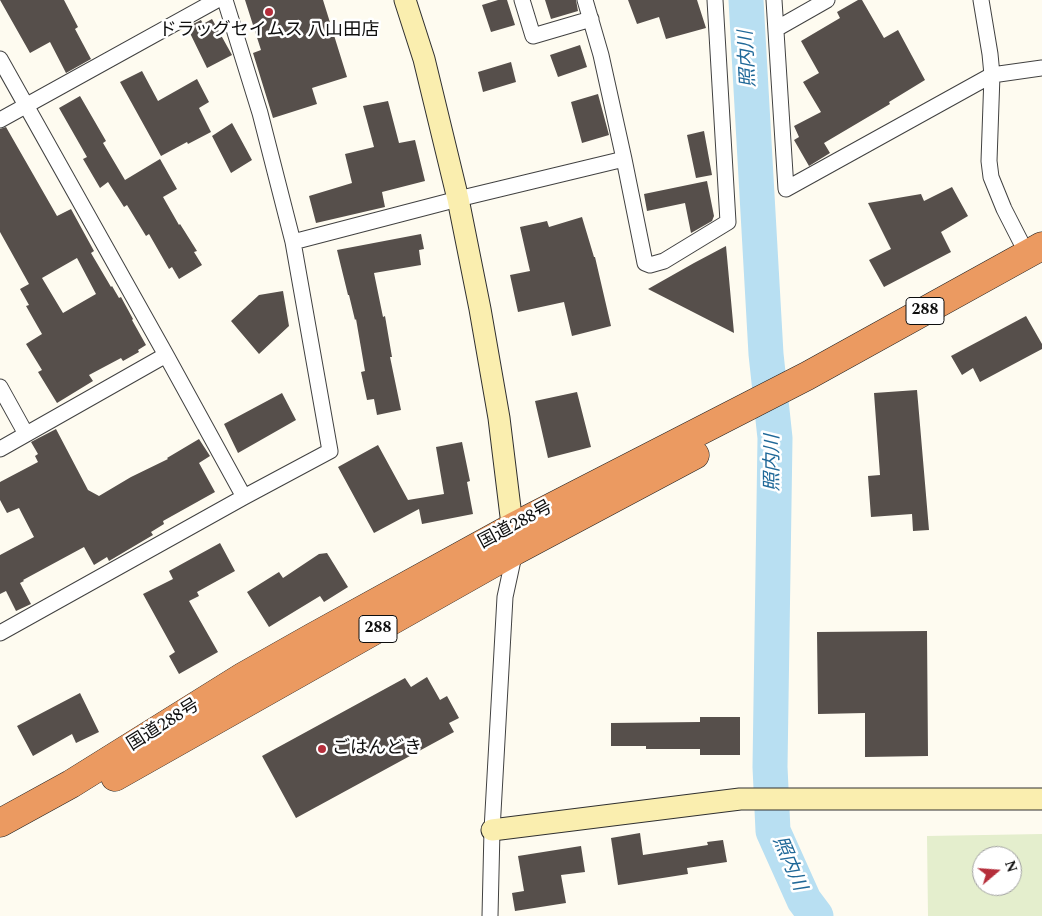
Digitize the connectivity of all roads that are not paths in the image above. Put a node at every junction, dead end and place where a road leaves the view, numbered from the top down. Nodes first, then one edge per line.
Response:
1 (217, 0) edge
2 (225, 0) edge
3 (405, 0) edge
4 (522, 0) edge
5 (585, 0) edge
6 (715, 0) edge
7 (774, 0) edge
8 (827, 0) edge
9 (981, 0) edge
10 (590, 19) junction
11 (776, 29) junction
12 (0, 59) edge
13 (1042, 68) edge
14 (992, 75) junction
15 (26, 106) junction
16 (0, 120) edge
17 (624, 159) junction
18 (458, 199) junction
19 (293, 242) junction
20 (1037, 256) edge
21 (166, 355) junction
22 (0, 387) edge
23 (26, 434) junction
24 (0, 449) edge
25 (244, 497) junction
26 (514, 539) junction
27 (0, 633) edge
28 (1042, 799) edge
29 (0, 823) edge
30 (492, 830) junction
31 (0, 842) edge
32 (490, 916) edge

1 - 15 street
2 - 19 street
3 - 18 street
4 - 10 street
5 - 10 street
6 - 17 street
7 - 11 street
8 - 11 street
9 - 14 street
10 - 17 street
11 - 14 street
12 - 15 street
13 - 14 street
14 - 20 street
15 - 16 street
15 - 21 street
17 - 18 street
18 - 19 street
18 - 26 street
19 - 25 street
20 - 26 highway, 国道288号 / 288
21 - 23 street
21 - 25 street
22 - 23 street
23 - 24 street
25 - 27 street
26 - 29 highway, 国道288号 / 288
26 - 30 street
26 - 31 highway, 国道288号 / 288
28 - 30 street
30 - 32 street

